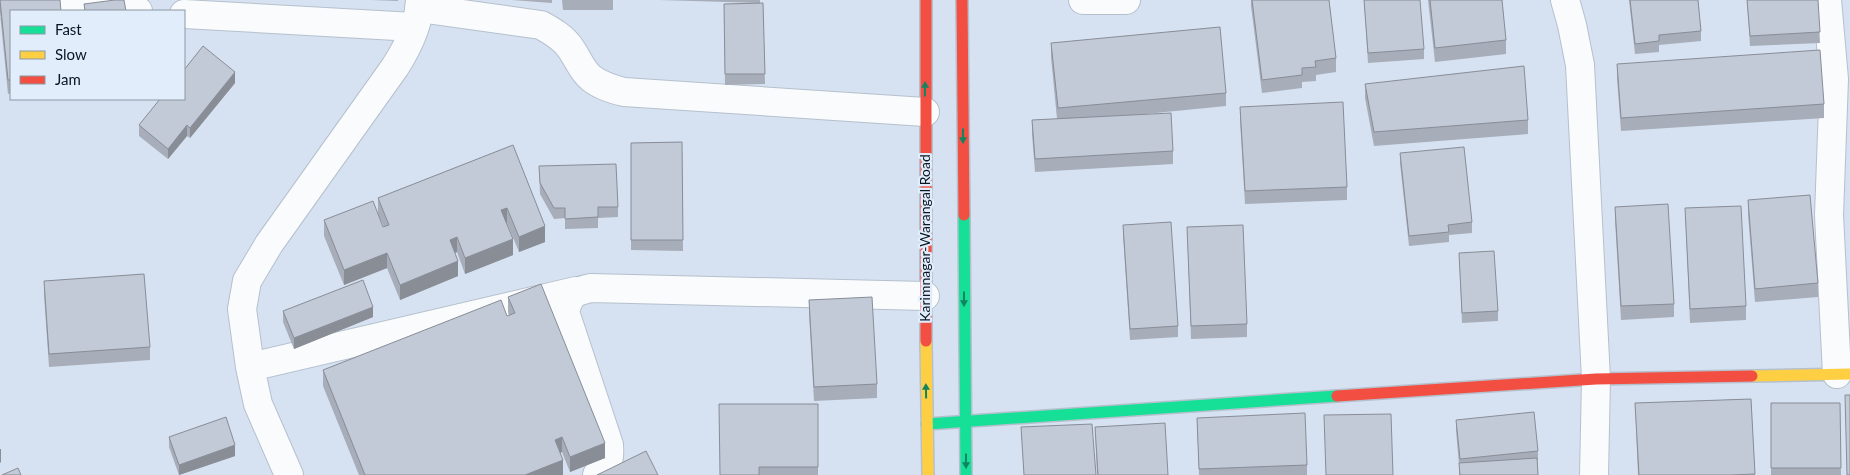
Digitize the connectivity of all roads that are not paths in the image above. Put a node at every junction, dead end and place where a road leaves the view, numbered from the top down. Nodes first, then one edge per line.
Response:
1 (926, 0) edge
2 (962, 0) edge
3 (1083, 0) edge
4 (1126, 0) edge
5 (1565, 0) edge
6 (1827, 0) edge
7 (0, 4) edge
8 (118, 10) edge
9 (418, 12) edge
10 (185, 14) edge
11 (1842, 78) edge
12 (925, 112) junction
13 (576, 291) junction
14 (925, 296) junction
15 (250, 367) junction
16 (1843, 374) edge
17 (1596, 379) junction
18 (965, 423) junction
19 (927, 424) junction
20 (290, 475) edge
21 (597, 475) edge
22 (928, 475) edge
23 (966, 475) edge
24 (1594, 475) edge

12 -> 1 main road, Karimnagar-Warangal Road
2 -> 18 main road
3 - 4 street
5 - 17 street
6 - 11 street
7 - 8 street
9 - 10 street
9 - 12 street
9 - 15 street
11 - 16 street
12 - 14 main road, Karimnagar-Warangal Road
13 - 14 street
13 - 15 street
13 - 21 street
19 -> 14 main road, Karimnagar-Warangal Road
15 - 20 street
16 - 17 main road
17 - 18 main road
17 - 24 street
18 - 19 main road
18 -> 23 main road
19 - 22 main road, Karimnagar-Warangal Road

